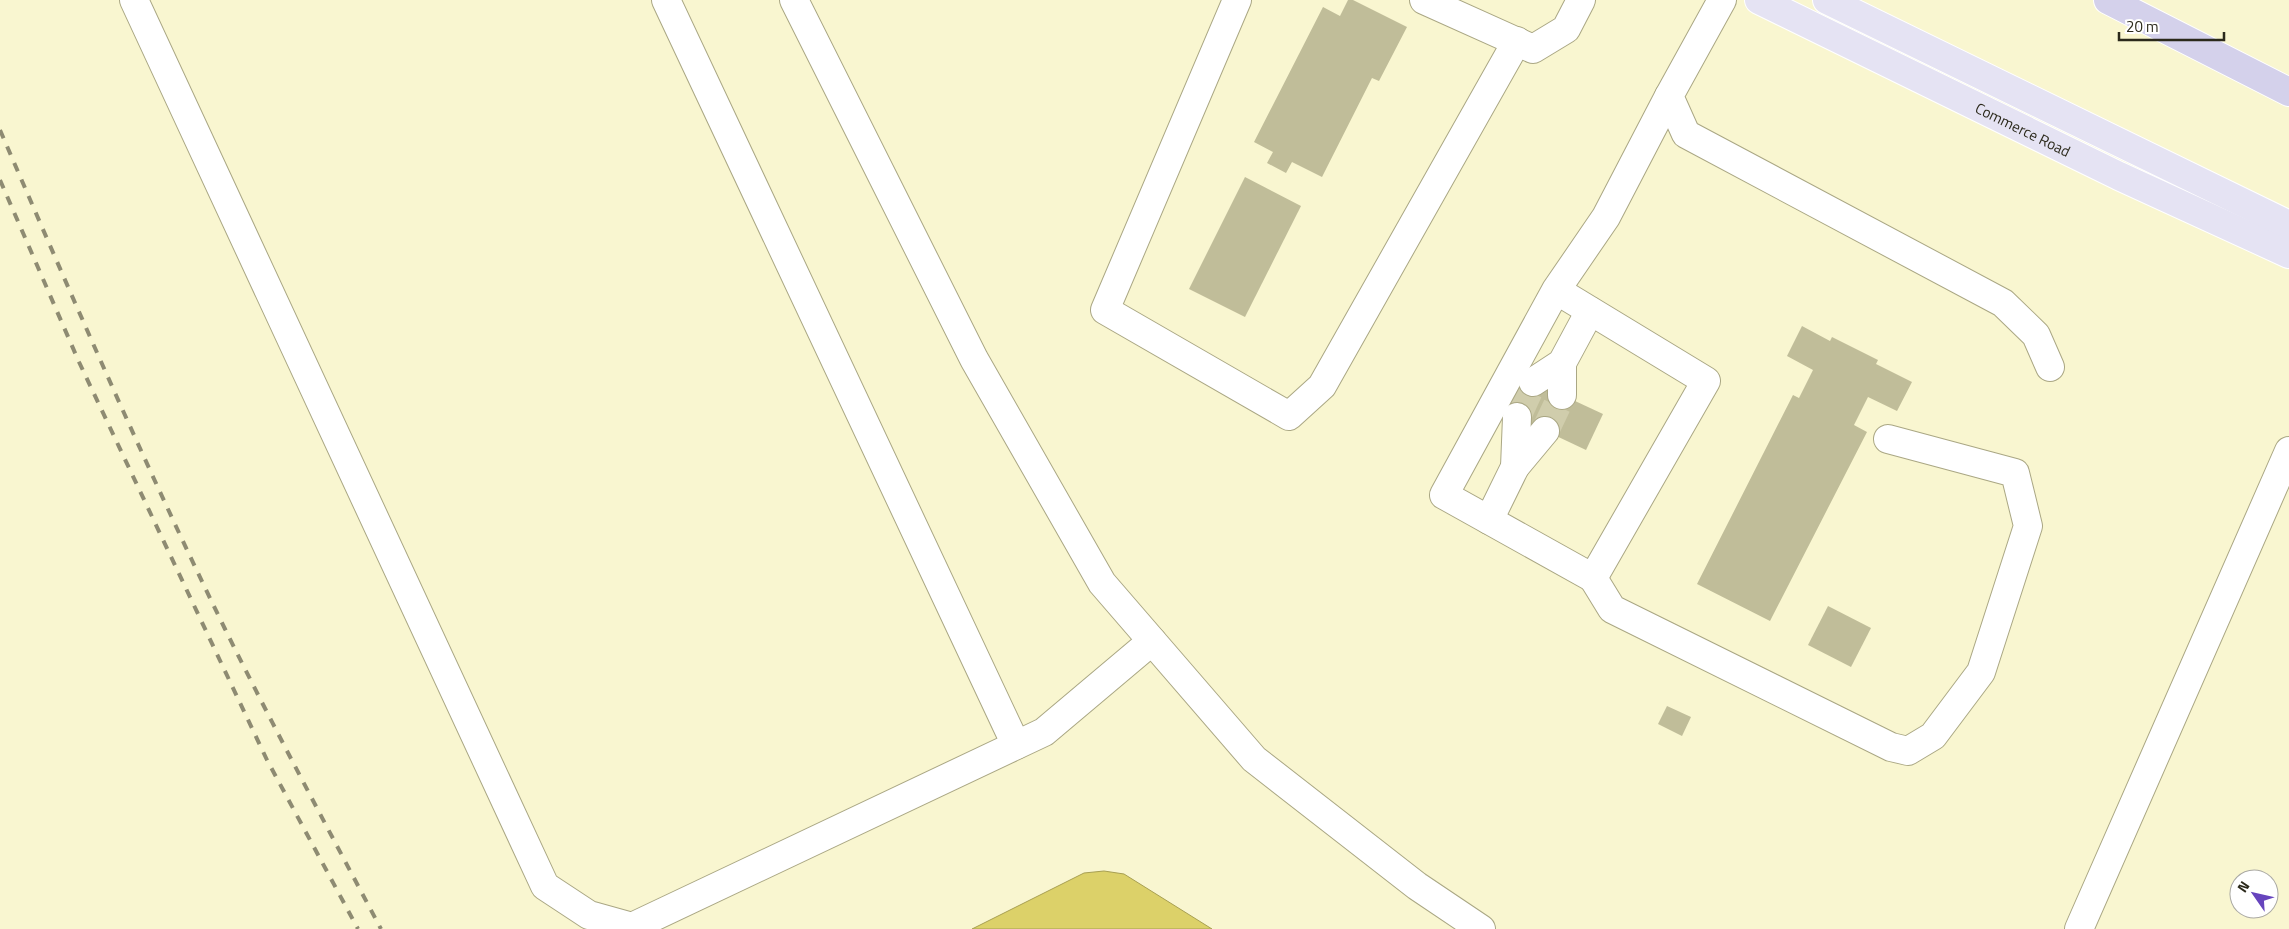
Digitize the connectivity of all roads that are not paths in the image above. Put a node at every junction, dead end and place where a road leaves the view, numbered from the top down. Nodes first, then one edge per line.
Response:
1 (134, 0) edge
2 (666, 0) edge
3 (794, 0) edge
4 (1237, 0) edge
5 (1424, 0) edge
6 (1581, 0) edge
7 (1722, 0) edge
8 (1759, 0) edge
9 (1826, 0) edge
10 (2108, 0) edge
11 (1517, 41) junction
12 (2289, 92) edge
13 (1669, 96) junction
14 (2289, 225) edge
15 (2289, 254) edge
16 (1556, 290) junction
17 (1590, 311) junction
18 (1562, 363) junction
19 (2050, 368) dead end
20 (1533, 382) tunnel mouth
21 (1562, 395) tunnel mouth
22 (1517, 417) tunnel mouth
23 (1545, 431) tunnel mouth
24 (1888, 439) dead end
25 (2289, 451) edge
26 (1515, 467) junction
27 (1489, 520) junction
28 (1593, 578) junction
29 (1152, 641) junction
30 (1016, 745) junction
31 (1480, 929) edge
32 (2079, 929) edge

1 - 30 lane
2 - 30 lane
3 - 29 lane
4 - 11 lane
5 - 11 lane
6 - 11 lane
7 - 13 lane
8 - 15 main road, Commerce Road
9 - 14 main road, Commerce Road
10 - 12 highway
13 - 16 lane
13 - 19 lane
16 - 17 lane
16 - 27 lane
17 - 18 lane
17 - 28 lane
18 - 20 lane
18 - 21 lane
22 - 26 lane
23 - 26 lane
24 - 28 lane
25 - 32 lane
26 - 27 lane
27 - 28 lane
29 - 30 lane
29 - 31 lane

